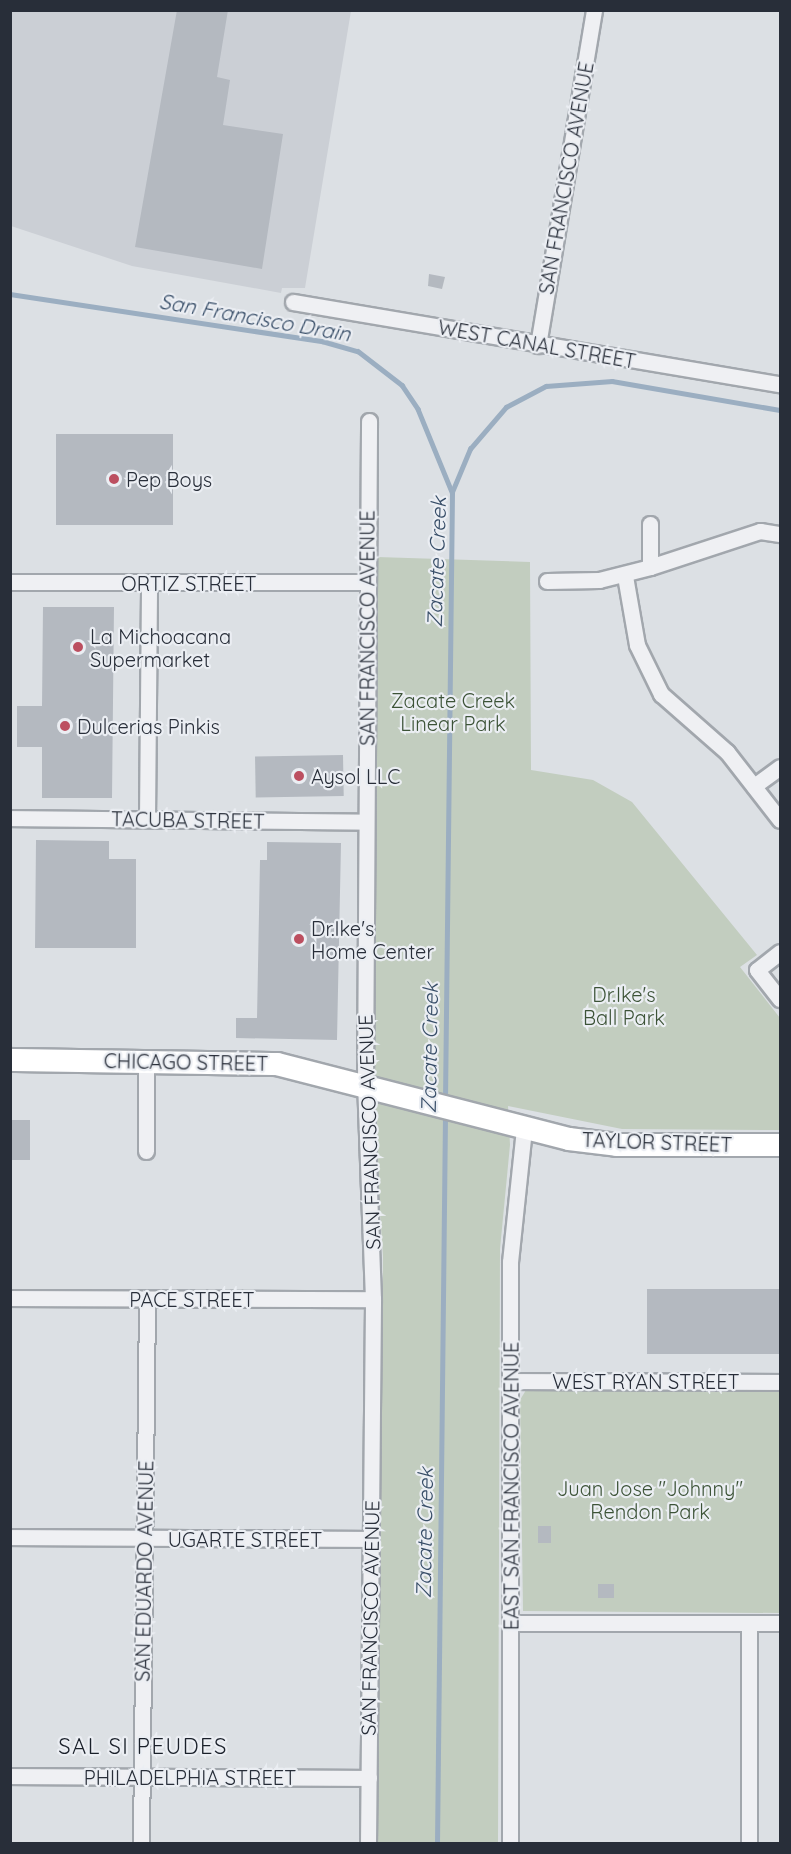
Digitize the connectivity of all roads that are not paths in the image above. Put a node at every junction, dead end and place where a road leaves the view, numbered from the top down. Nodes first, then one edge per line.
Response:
1 (594, 10) edge
2 (293, 302) dead end
3 (538, 345) junction
4 (780, 384) edge
5 (369, 421) dead end
6 (650, 524) dead end
7 (780, 534) edge
8 (650, 567) junction
9 (626, 576) junction
10 (547, 581) dead end
11 (10, 582) edge
12 (368, 582) junction
13 (149, 584) junction
14 (780, 767) edge
15 (754, 786) junction
16 (10, 818) edge
17 (147, 819) junction
18 (780, 820) edge
19 (366, 822) junction
20 (780, 952) edge
21 (780, 999) edge
22 (10, 1060) edge
23 (146, 1060) junction
24 (365, 1084) junction
25 (499, 1121) joint
26 (524, 1129) junction
27 (780, 1145) edge
28 (146, 1151) dead end
29 (10, 1298) edge
30 (147, 1299) junction
31 (373, 1299) junction
32 (511, 1381) junction
33 (780, 1382) edge
34 (10, 1537) edge
35 (144, 1538) junction
36 (371, 1539) junction
37 (511, 1623) junction
38 (749, 1623) junction
39 (780, 1623) edge
40 (10, 1776) edge
41 (142, 1777) junction
42 (369, 1778) junction
43 (141, 1844) edge
44 (368, 1844) edge
45 (510, 1844) edge
46 (749, 1844) edge

1 - 3 street, SAN FRANCISCO AVENUE
2 - 3 street, WEST CANAL STREET
3 - 4 street, WEST CANAL STREET
5 - 12 street, SAN FRANCISCO AVENUE
6 - 8 street
7 - 8 street
8 - 9 street
9 - 10 street
9 - 15 street
11 - 13 street, ORTIZ STREET
12 - 13 street, ORTIZ STREET
12 - 19 street, SAN FRANCISCO AVENUE
13 - 17 street
14 - 15 street
15 - 18 street
16 - 17 street, TACUBA STREET
17 - 19 street, TACUBA STREET
19 - 24 street, SAN FRANCISCO AVENUE
20 - 21 street
22 - 23 street, CHICAGO STREET
23 - 24 street, CHICAGO STREET
23 - 28 street
24 - 25 street, CHICAGO STREET
24 - 31 street, SAN FRANCISCO AVENUE
25 - 26 street, TAYLOR STREET
26 - 27 street, TAYLOR STREET
26 - 32 street, EAST SAN FRANCISCO AVENUE
29 - 30 street, PACE STREET
30 - 31 street, PACE STREET
30 - 35 street, SAN EDUARDO AVENUE
31 - 36 street, SAN FRANCISCO AVENUE
32 - 33 street, WEST RYAN STREET
32 - 37 street, EAST SAN FRANCISCO AVENUE
34 - 35 street, UGARTE STREET
35 - 36 street, UGARTE STREET
35 - 41 street, SAN EDUARDO AVENUE
36 - 42 street, SAN FRANCISCO AVENUE
37 - 38 street
37 - 45 street, EAST SAN FRANCISCO AVENUE
38 - 39 street
38 - 46 street
40 - 41 street, PHILADELPHIA STREET
41 - 42 street, PHILADELPHIA STREET
41 - 43 street, SAN EDUARDO AVENUE
42 - 44 street, SAN FRANCISCO AVENUE

